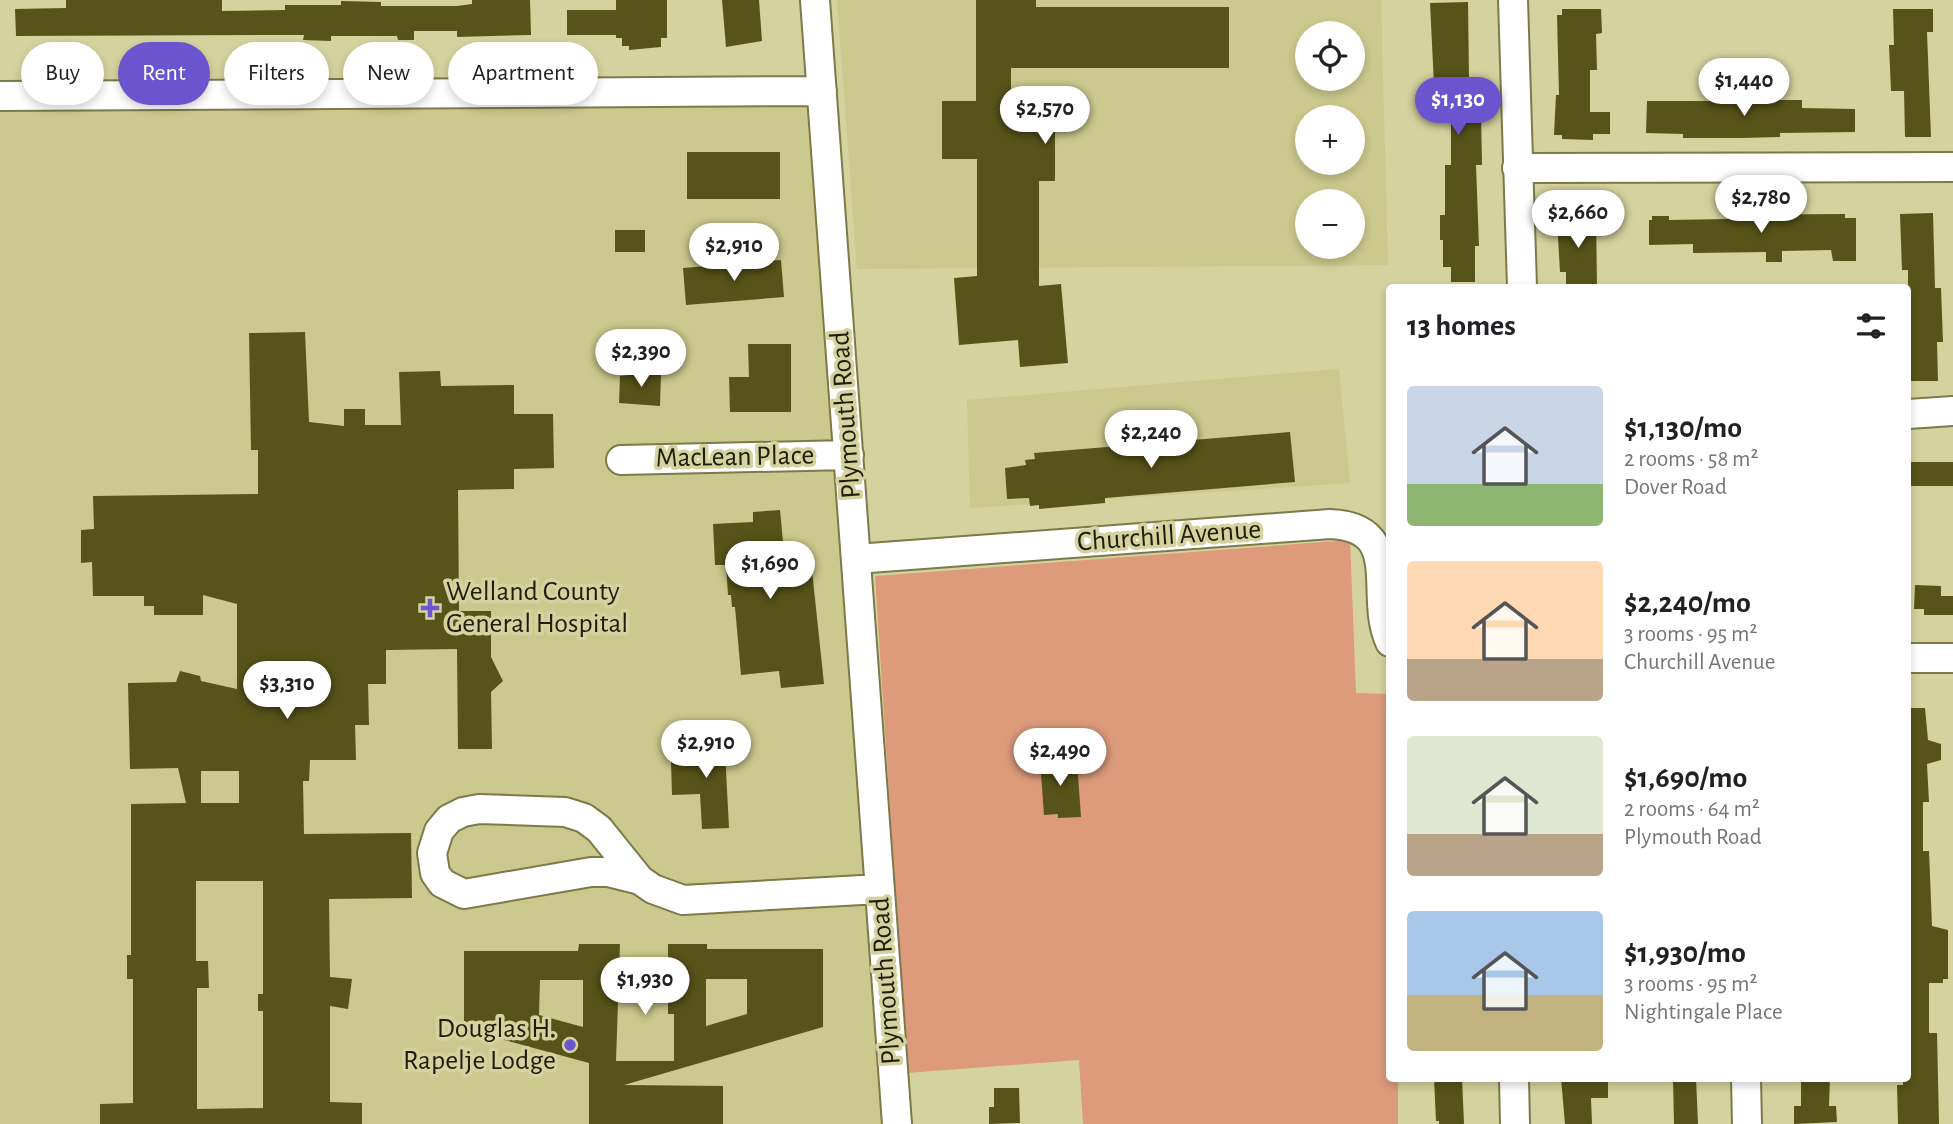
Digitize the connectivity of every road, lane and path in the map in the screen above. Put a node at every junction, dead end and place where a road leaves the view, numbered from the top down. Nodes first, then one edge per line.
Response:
1 (815, 0) edge
2 (1513, 0) edge
3 (822, 91) junction
4 (0, 96) edge
5 (1953, 167) edge
6 (1517, 168) junction
7 (1522, 284) edge
8 (1953, 411) edge
9 (1911, 414) edge
10 (849, 455) junction
11 (621, 460) dead end
12 (856, 559) junction
13 (1386, 629) edge
14 (1911, 658) edge
15 (1953, 658) edge
16 (640, 880) junction
17 (880, 889) junction
18 (1514, 1082) edge
19 (1746, 1082) edge
20 (897, 1124) edge
21 (1515, 1124) edge
22 (1747, 1124) edge

1 - 3 street, Plymouth Road
2 - 6 street
3 - 4 street
3 - 10 street, Plymouth Road
5 - 6 street
6 - 7 street
8 - 9 street
10 - 11 street, MacLean Place
10 - 12 street, Plymouth Road
12 - 13 street, Churchill Avenue
12 - 17 street, Plymouth Road
14 - 15 street
16 - 16 street
16 - 17 street
17 - 20 street, Plymouth Road
18 - 21 street
19 - 22 street

